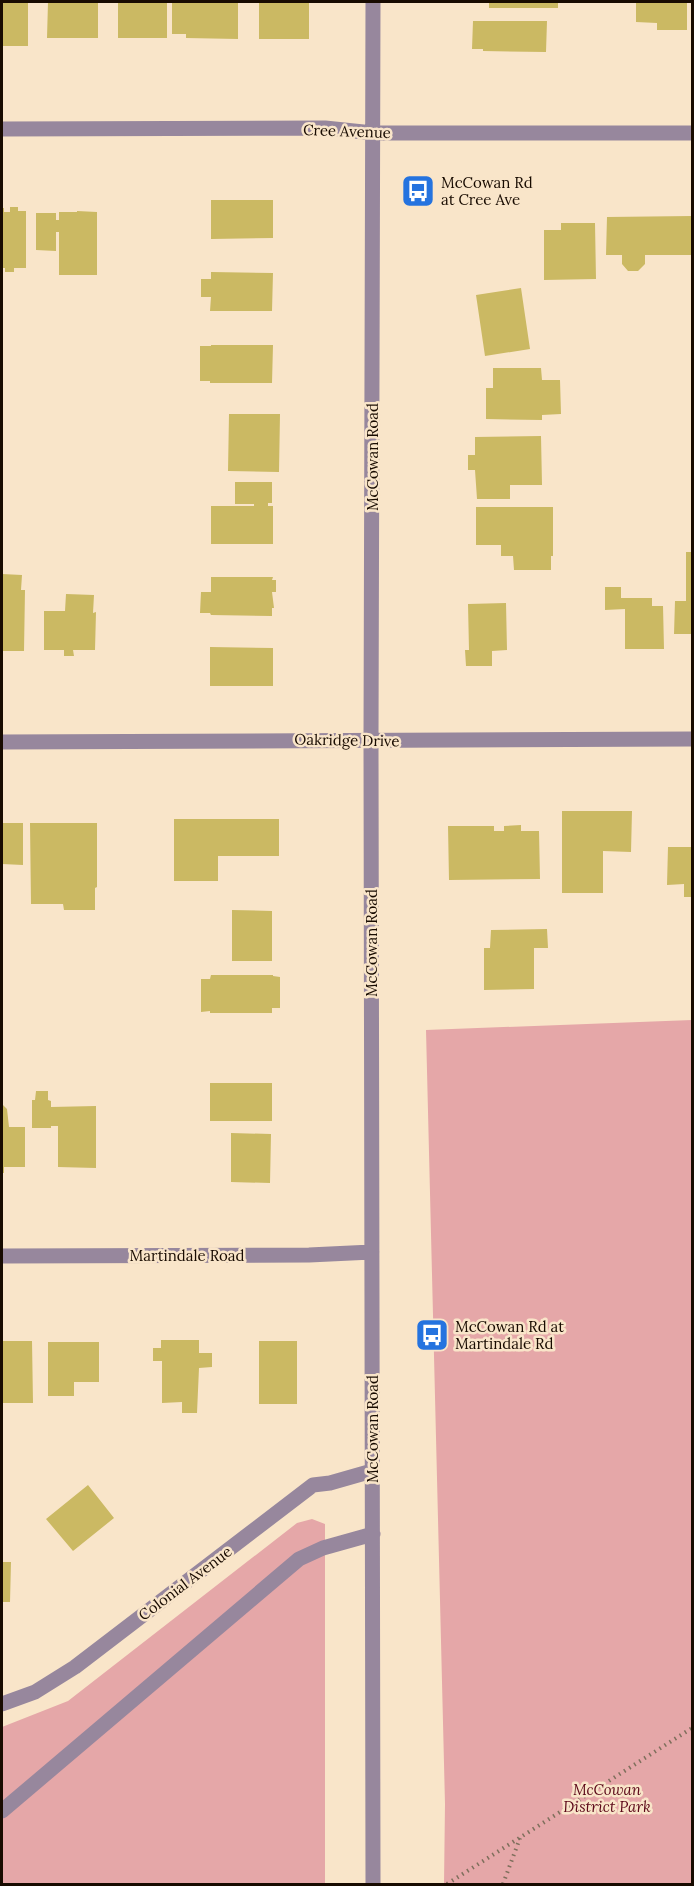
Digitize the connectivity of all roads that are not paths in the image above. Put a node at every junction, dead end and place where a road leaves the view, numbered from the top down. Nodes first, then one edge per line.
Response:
1 (373, 2) edge
2 (2, 129) edge
3 (373, 133) junction
4 (693, 133) edge
5 (693, 739) edge
6 (2, 742) edge
7 (371, 742) junction
8 (372, 1252) junction
9 (2, 1256) edge
10 (372, 1471) junction
11 (373, 1534) junction
12 (2, 1704) edge
13 (2, 1811) edge
14 (373, 1884) edge

1 - 3 street, McCowan Road
2 - 3 street, Cree Avenue
3 - 4 street, Cree Avenue
3 - 7 street, McCowan Road
5 - 7 street, Oakridge Drive
6 - 7 street, Oakridge Drive
7 - 8 street, McCowan Road
8 - 9 street, Martindale Road
8 - 10 street, McCowan Road
10 - 11 street, McCowan Road
10 - 12 street, Colonial Avenue
11 - 13 street
11 - 14 street, McCowan Road

